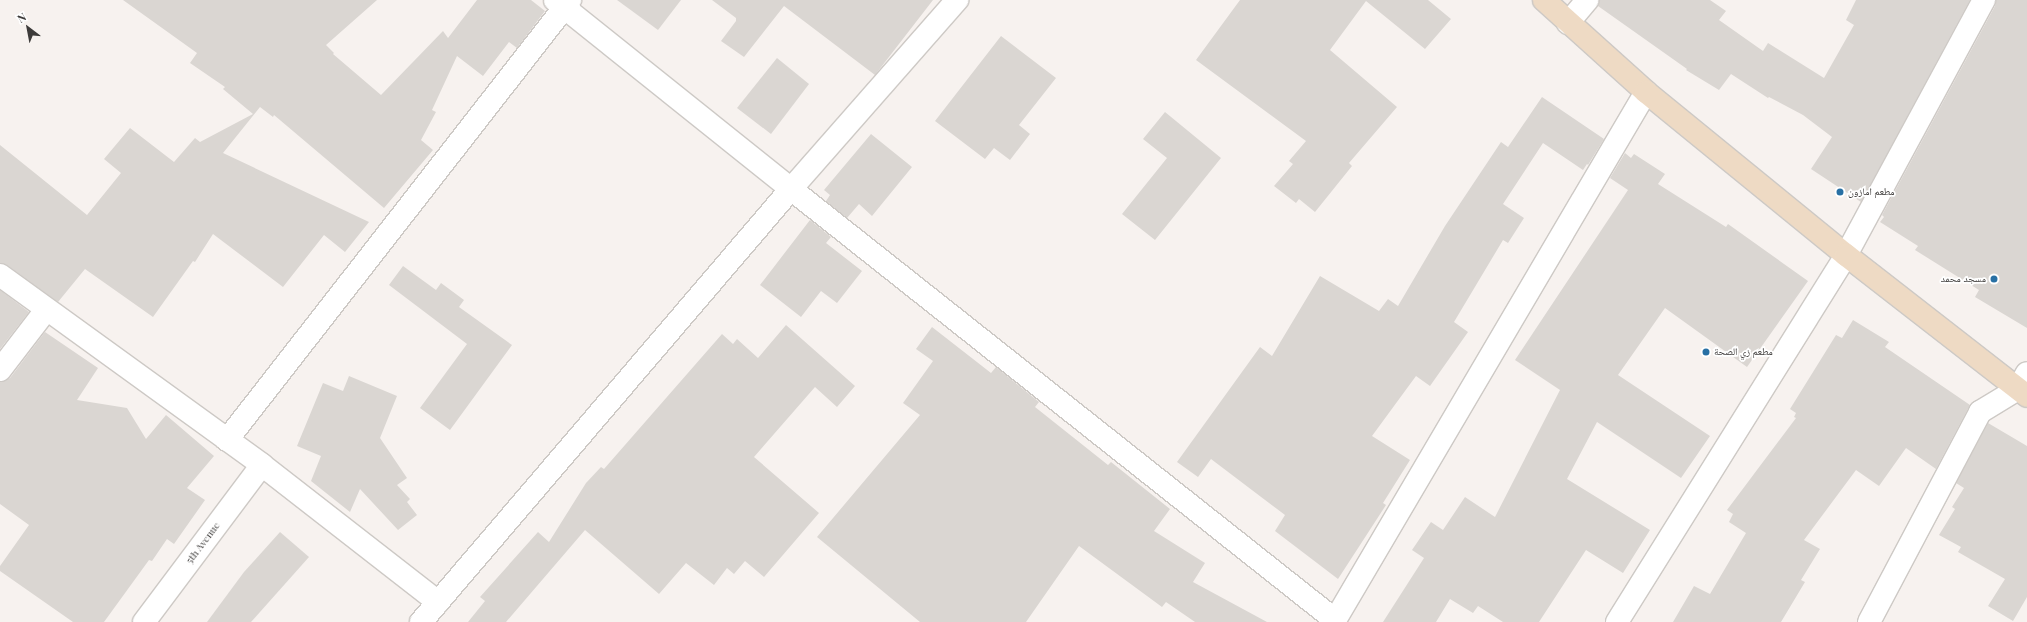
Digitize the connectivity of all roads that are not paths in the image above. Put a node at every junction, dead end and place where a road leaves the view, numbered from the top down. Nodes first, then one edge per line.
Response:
1 (957, 0) edge
2 (1544, 0) edge
3 (1587, 0) edge
4 (1984, 0) edge
5 (563, 2) edge
6 (1568, 23) junction
7 (1646, 92) junction
8 (790, 189) junction
9 (1846, 254) junction
10 (0, 275) edge
11 (46, 310) junction
12 (0, 370) edge
13 (2024, 386) edge
14 (227, 440) junction
15 (262, 465) junction
16 (438, 602) junction
17 (1334, 621) edge
18 (144, 622) edge
19 (421, 622) edge
20 (1617, 622) edge
21 (1870, 622) edge

1 - 8 street
2 - 6 street
3 - 6 street
4 - 9 street
5 - 8 street
5 - 14 street
6 - 7 street
7 - 9 street
7 - 17 street
8 - 16 street
8 - 17 street
9 - 13 street
9 - 20 street
10 - 11 street
11 - 12 street
11 - 14 street
13 - 21 street
14 - 15 street
15 - 16 street
15 - 18 street, 5th Avenue
16 - 19 street

